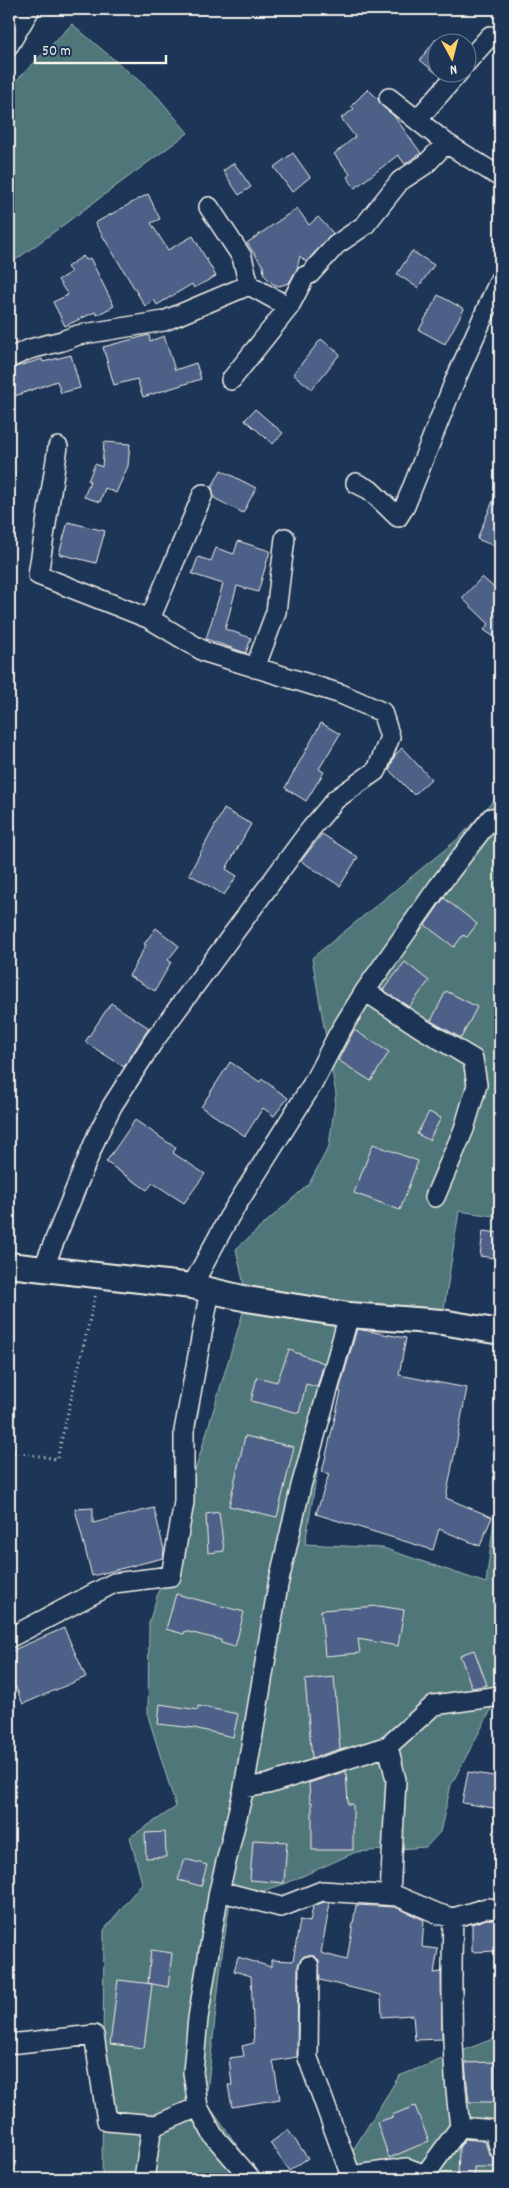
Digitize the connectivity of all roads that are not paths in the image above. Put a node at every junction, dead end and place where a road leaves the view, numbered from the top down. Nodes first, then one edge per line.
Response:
1 (30, 9) edge
2 (490, 36) dead end
3 (9, 44) edge
4 (476, 52) edge
5 (449, 82) edge
6 (389, 98) dead end
7 (417, 120) junction
8 (446, 143) junction
9 (500, 177) edge
10 (209, 207) dead end
11 (500, 279) edge
12 (248, 285) junction
13 (289, 307) junction
14 (9, 358) edge
15 (231, 380) dead end
16 (58, 447) dead end
17 (356, 484) dead end
18 (203, 494) dead end
19 (285, 538) dead end
20 (150, 619) junction
21 (256, 668) junction
22 (491, 818) dead end
23 (365, 991) junction
24 (435, 1198) dead end
25 (9, 1265) edge
26 (43, 1269) junction
27 (201, 1288) junction
28 (349, 1316) junction
29 (500, 1332) edge
30 (9, 1638) edge
31 (500, 1696) edge
32 (388, 1746) junction
33 (244, 1788) junction
34 (219, 1891) junction
35 (390, 1895) junction
36 (500, 1910) edge
37 (453, 1918) junction
38 (309, 1966) dead end
39 (9, 2044) edge
40 (198, 2107) junction
41 (156, 2125) junction
42 (460, 2126) junction
43 (500, 2150) edge
44 (425, 2177) edge
45 (351, 2178) edge
46 (144, 2179) edge
47 (251, 2179) edge

1 - 3 street
2 - 4 street
5 - 7 street
6 - 7 street
7 - 8 street
8 - 9 street
8 - 13 street
10 - 12 street
11 - 17 street
12 - 13 street
12 - 14 street
13 - 15 street
16 - 20 street
18 - 20 street
19 - 21 street
20 - 21 street
21 - 26 street
22 - 23 street
23 - 24 street
23 - 27 street
25 - 26 street
26 - 27 street
27 - 28 street
27 - 30 street
28 - 29 street
28 - 33 street
31 - 32 street
32 - 33 street
32 - 35 street
33 - 34 street
34 - 35 street
34 - 40 street
35 - 37 street
36 - 37 street
37 - 42 street
38 - 45 street
39 - 41 street
40 - 41 street
40 - 47 street
41 - 46 street
42 - 43 street
42 - 44 street
44 - 45 street

